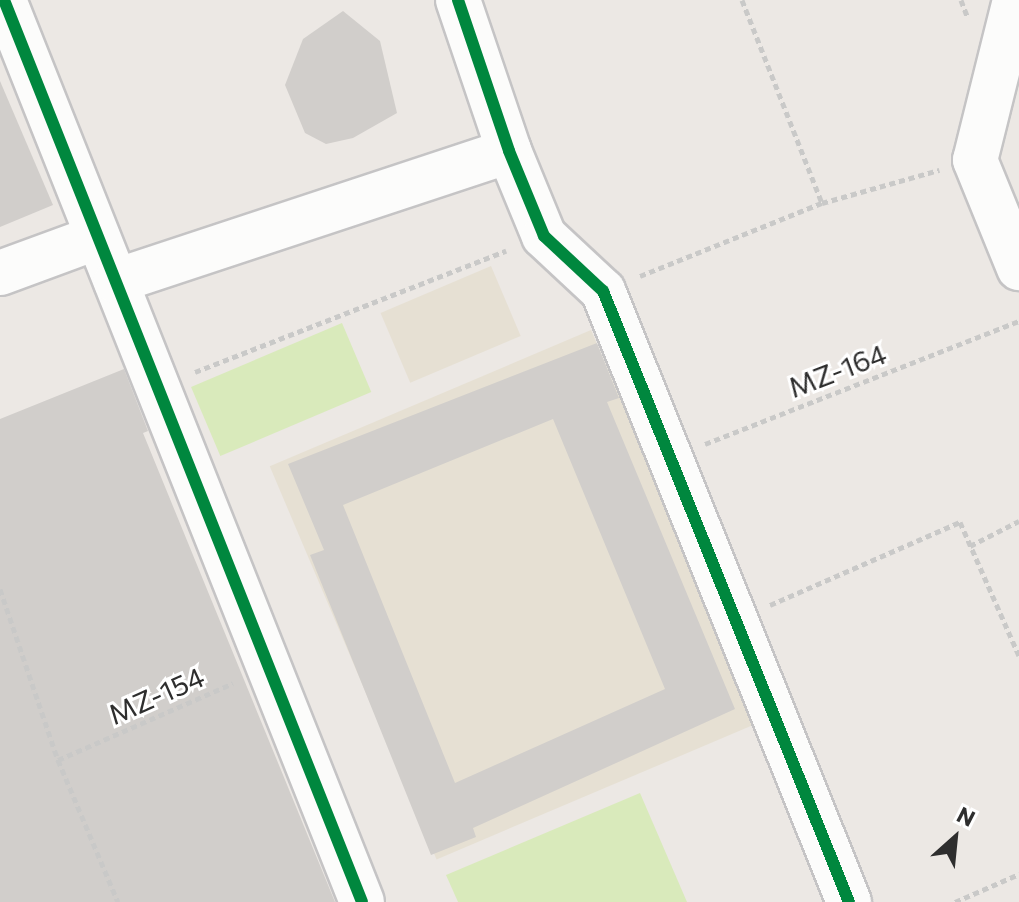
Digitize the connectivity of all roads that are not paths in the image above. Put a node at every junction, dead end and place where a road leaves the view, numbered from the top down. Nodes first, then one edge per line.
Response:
1 (4, 0) edge
2 (458, 0) edge
3 (1015, 0) edge
4 (509, 151) junction
5 (98, 237) junction
6 (1019, 268) edge
7 (0, 273) edge
8 (116, 281) junction
9 (362, 902) edge
10 (849, 902) edge

1 - 5 street
2 - 4 street
3 - 6 street
4 - 8 street
4 - 10 street
5 - 7 street
5 - 8 street
8 - 9 street

